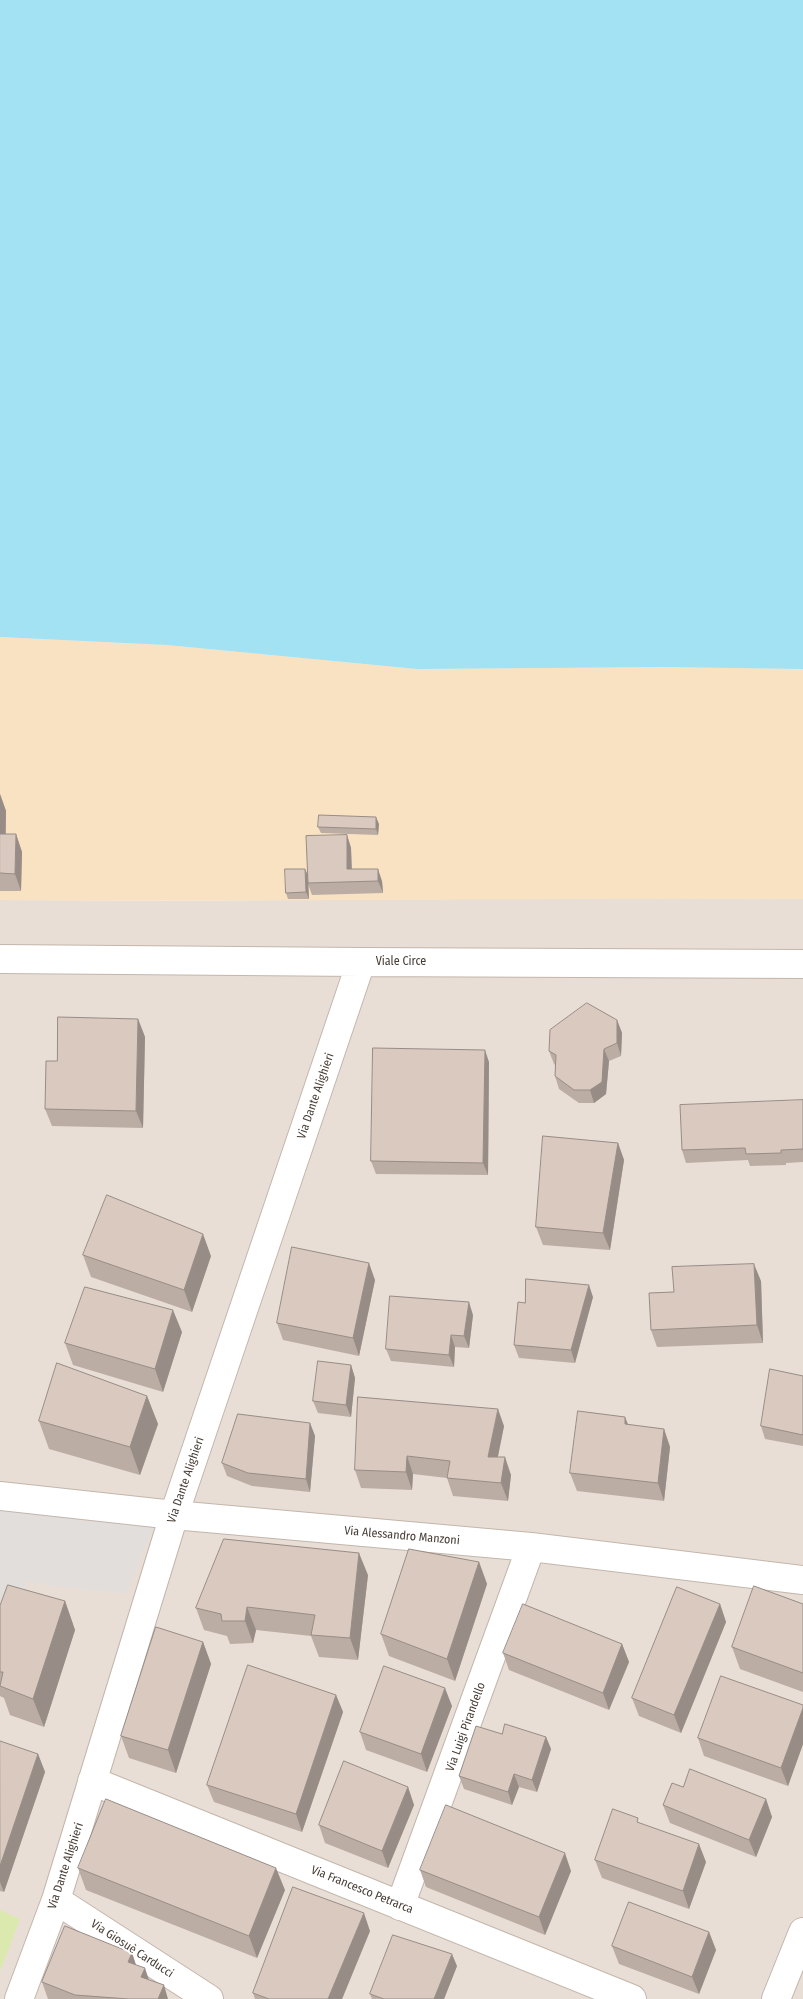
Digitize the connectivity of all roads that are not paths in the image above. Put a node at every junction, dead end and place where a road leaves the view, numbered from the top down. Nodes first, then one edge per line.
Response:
1 (0, 958) edge
2 (361, 962) junction
3 (803, 964) edge
4 (0, 1496) edge
5 (174, 1515) junction
6 (532, 1547) junction
7 (803, 1580) edge
8 (92, 1781) junction
9 (56, 1900) junction
10 (400, 1906) junction
11 (803, 1932) edge
12 (19, 1999) edge
13 (208, 1999) edge
14 (632, 1999) edge
15 (776, 1999) edge

1 - 2 street, Viale Circe
2 - 3 street, Viale Circe
2 - 5 street, Via Dante Alighieri
4 - 5 street, Via Alessandro Manzoni
5 - 6 street, Via Alessandro Manzoni
5 - 8 street, Via Dante Alighieri
6 - 7 street, Via Alessandro Manzoni
6 - 10 street, Via Luigi Pirandello
8 - 9 street, Via Dante Alighieri
8 - 10 street, Via Francesco Petrarca
9 - 12 street, Via Dante Alighieri
9 - 13 street, Via Giosuè Carducci
10 - 14 street, Via Francesco Petrarca
11 - 15 street

